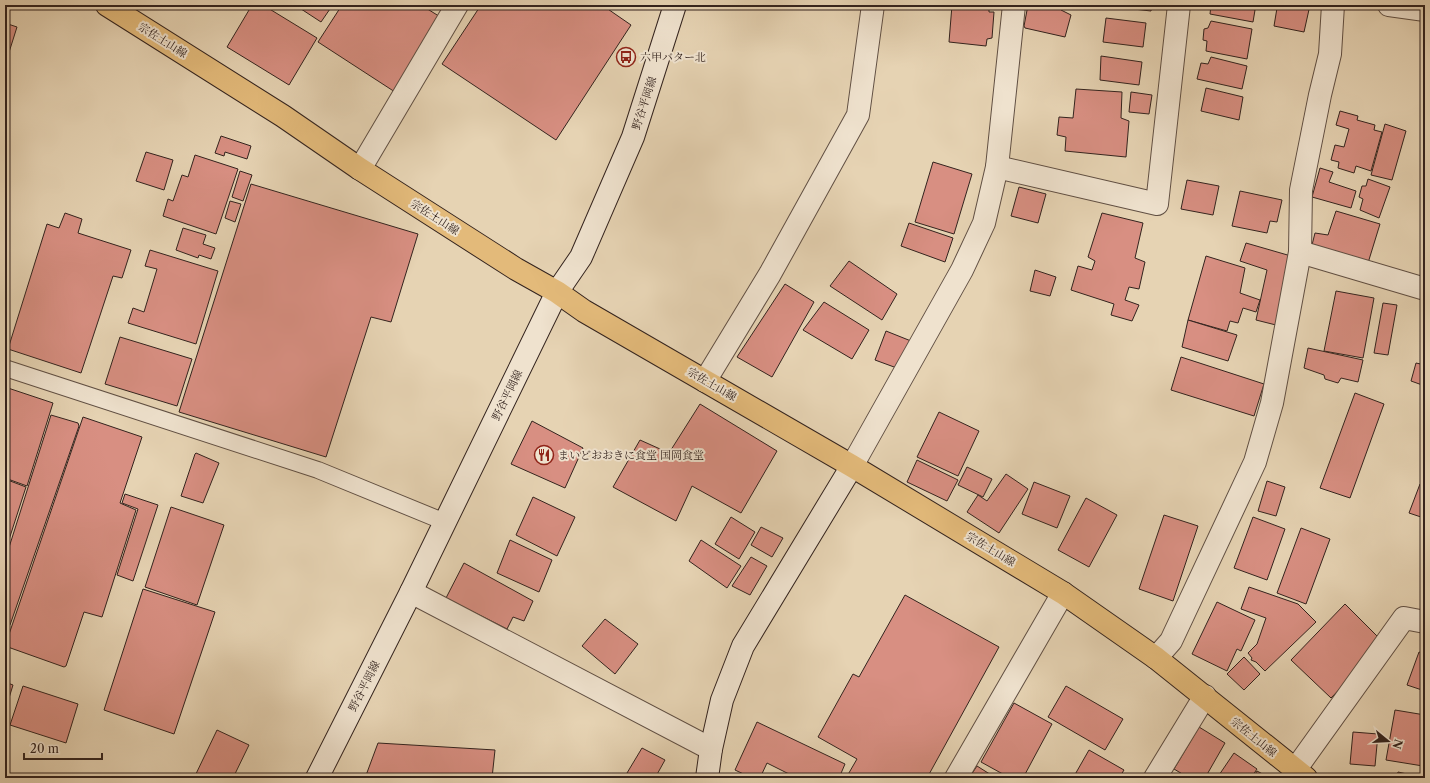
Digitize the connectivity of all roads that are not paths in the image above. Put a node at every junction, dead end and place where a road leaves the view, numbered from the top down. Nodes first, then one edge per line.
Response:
1 (107, 5) edge
2 (457, 5) edge
3 (675, 5) edge
4 (872, 5) edge
5 (1014, 5) edge
6 (1179, 5) edge
7 (1334, 5) edge
8 (1389, 5) edge
9 (1425, 10) edge
10 (997, 167) junction
11 (360, 169) junction
12 (1300, 252) junction
13 (1425, 289) edge
14 (557, 292) junction
15 (5, 368) edge
16 (705, 380) junction
17 (852, 466) junction
18 (445, 522) junction
19 (411, 592) junction
20 (1063, 593) junction
21 (1425, 622) edge
22 (1156, 658) junction
23 (1205, 696) junction
24 (711, 749) junction
25 (1300, 774) edge
26 (317, 778) edge
27 (707, 778) edge
28 (956, 778) edge
29 (1155, 778) edge

1 - 11 main road, 宗佐土山線
2 - 11 street
3 - 14 street, 野谷平岡線
4 - 16 street
5 - 10 street
6 - 10 street
7 - 12 street
8 - 9 street
10 - 17 street
11 - 14 main road, 宗佐土山線
12 - 13 street
12 - 22 street
14 - 16 main road, 宗佐土山線
14 - 18 street, 野谷平岡線
15 - 18 lane
16 - 17 main road, 宗佐土山線
17 - 20 main road, 宗佐土山線
17 - 24 street
18 - 19 street, 野谷平岡線
19 - 24 street
19 - 26 street, 野谷平岡線
20 - 22 main road, 宗佐土山線
20 - 28 street
21 - 25 street
22 - 23 main road, 宗佐土山線
23 - 25 main road, 宗佐土山線
23 - 29 street
24 - 27 street

